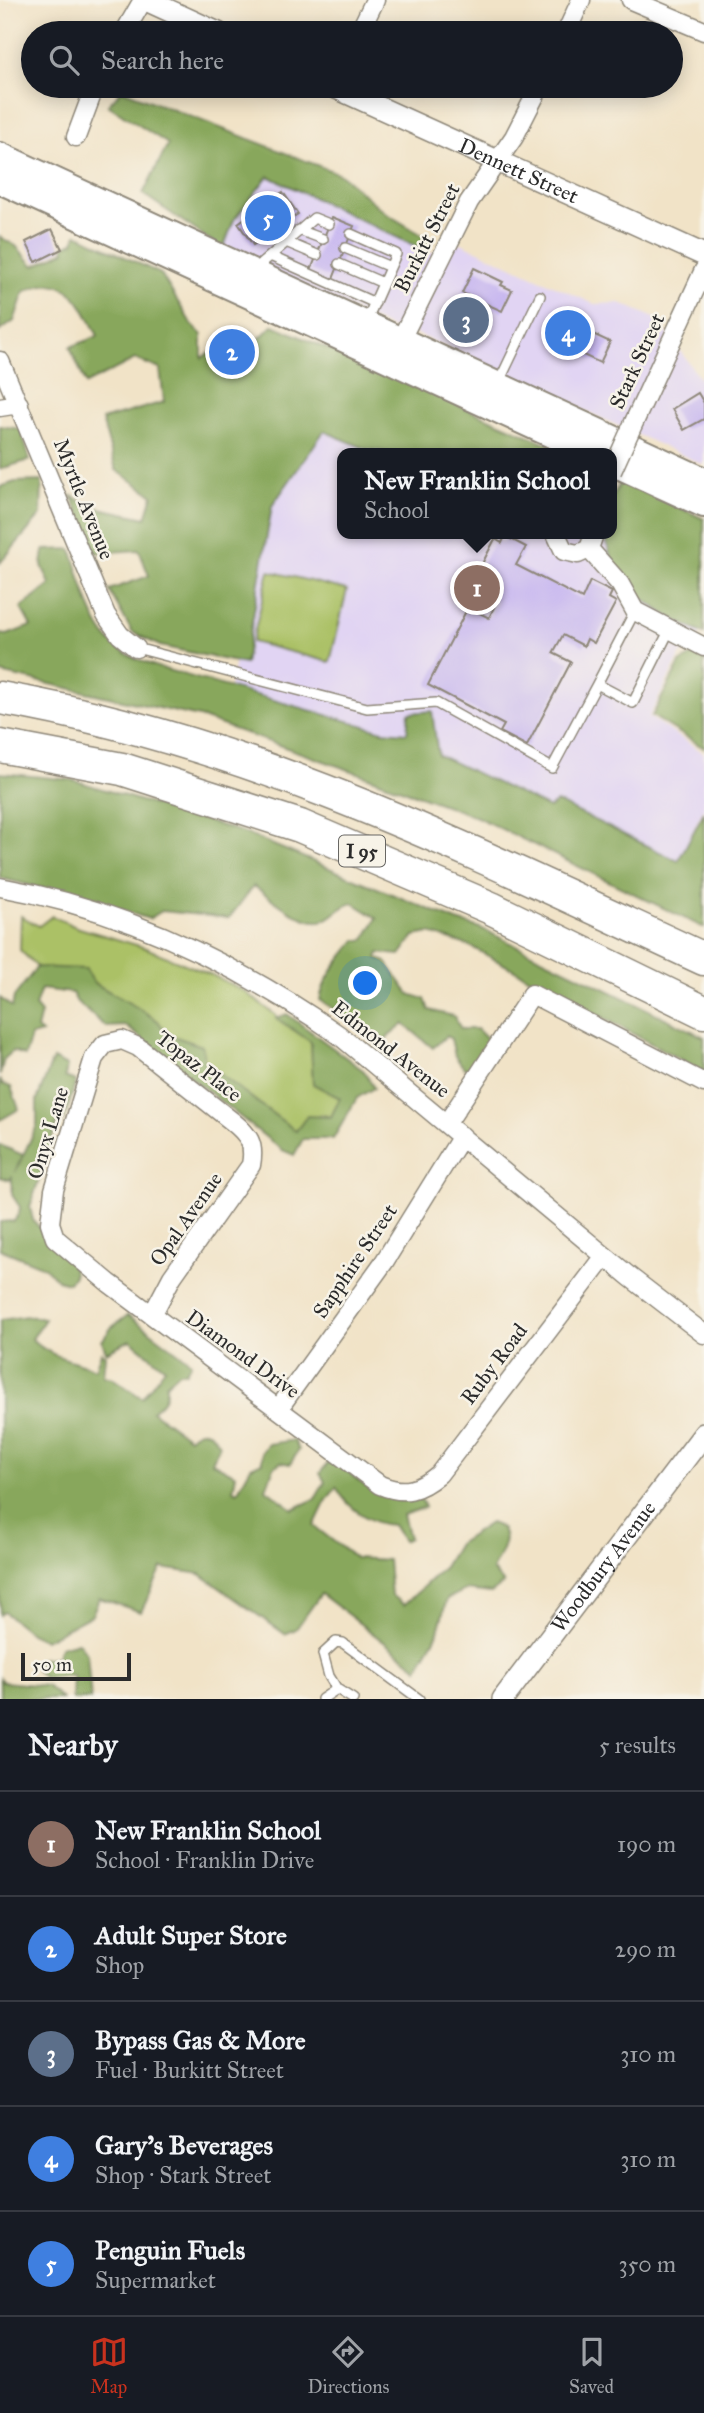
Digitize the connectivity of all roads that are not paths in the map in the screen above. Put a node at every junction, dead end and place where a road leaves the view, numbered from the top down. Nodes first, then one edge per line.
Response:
1 (375, 0) edge
2 (581, 0) edge
3 (631, 0) edge
4 (148, 1) edge
5 (133, 21) edge
6 (192, 21) edge
7 (365, 21) edge
8 (571, 21) edge
9 (680, 21) edge
10 (683, 22) edge
11 (704, 31) edge
12 (91, 98) edge
13 (360, 98) edge
14 (534, 98) edge
15 (76, 137) dead end
16 (0, 156) edge
17 (497, 160) junction
18 (0, 180) edge
19 (329, 224) dead end
20 (299, 230) junction
21 (351, 234) dead end
22 (323, 239) dead end
23 (286, 242) junction
24 (345, 248) dead end
25 (317, 255) dead end
26 (704, 255) edge
27 (261, 264) junction
28 (339, 264) dead end
29 (390, 267) junction
30 (704, 270) edge
31 (383, 283) junction
32 (540, 296) dead end
33 (370, 314) junction
34 (400, 341) junction
35 (0, 360) edge
36 (497, 386) junction
37 (19, 404) junction
38 (0, 407) edge
39 (582, 448) edge
40 (617, 460) edge
41 (617, 464) edge
42 (704, 481) edge
43 (704, 504) edge
44 (557, 539) edge
45 (592, 541) edge
46 (635, 611) junction
47 (670, 629) junction
48 (704, 646) edge
49 (136, 648) joint
50 (597, 684) junction
51 (0, 698) edge
52 (0, 746) edge
53 (0, 887) edge
54 (704, 959) edge
55 (704, 1012) edge
56 (105, 1044) joint
57 (704, 1083) edge
58 (447, 1123) junction
59 (462, 1136) junction
60 (254, 1148) joint
61 (55, 1238) joint
62 (605, 1256) junction
63 (152, 1315) junction
64 (704, 1334) edge
65 (279, 1408) junction
66 (704, 1434) edge
67 (411, 1491) joint
68 (337, 1689) junction
69 (322, 1699) edge
70 (354, 1699) edge
71 (419, 1699) edge
72 (503, 1699) edge

1 - 7 street
2 - 8 street
3 - 9 street
4 - 5 street
4 - 6 street
10 - 11 street
12 - 15 street
13 - 17 street, Dennett Street
14 - 17 street, Burkitt Street
16 - 27 main road
17 - 26 street, Dennett Street
17 - 34 street, Burkitt Street
18 - 39 main road
19 - 20 lane
20 - 22 lane
20 - 23 lane
21 - 29 lane
23 - 25 lane
23 - 27 lane
24 - 29 lane
27 - 33 main road
28 - 31 lane
29 - 31 lane
30 - 40 street, Stark Street, bridge
31 - 33 lane
32 - 36 lane
33 - 34 main road
34 - 36 main road
35 - 37 street, Myrtle Avenue
36 - 42 main road
37 - 38 street
37 - 49 street, Myrtle Avenue
41 - 43 main road
44 - 45 street
45 - 46 street
46 - 47 street
46 - 50 lane
47 - 48 street
47 - 50 lane
49 - 50 lane
51 - 54 highway, I 95
52 - 55 highway, I 95
53 - 58 street, Edmond Avenue
56 - 60 street, Topaz Place
56 - 61 street, Onyx Lane
57 - 58 street
58 - 59 street, Edmond Avenue
59 - 62 street, Edmond Avenue
59 - 65 street, Sapphire Street
60 - 63 street, Opal Avenue
61 - 63 street, Diamond Drive
62 - 64 street, Edmond Avenue
62 - 67 street, Ruby Road
63 - 65 street, Diamond Drive
65 - 67 street, Diamond Drive
66 - 72 street, Woodbury Avenue
68 - 69 lane
68 - 70 lane
68 - 71 lane

